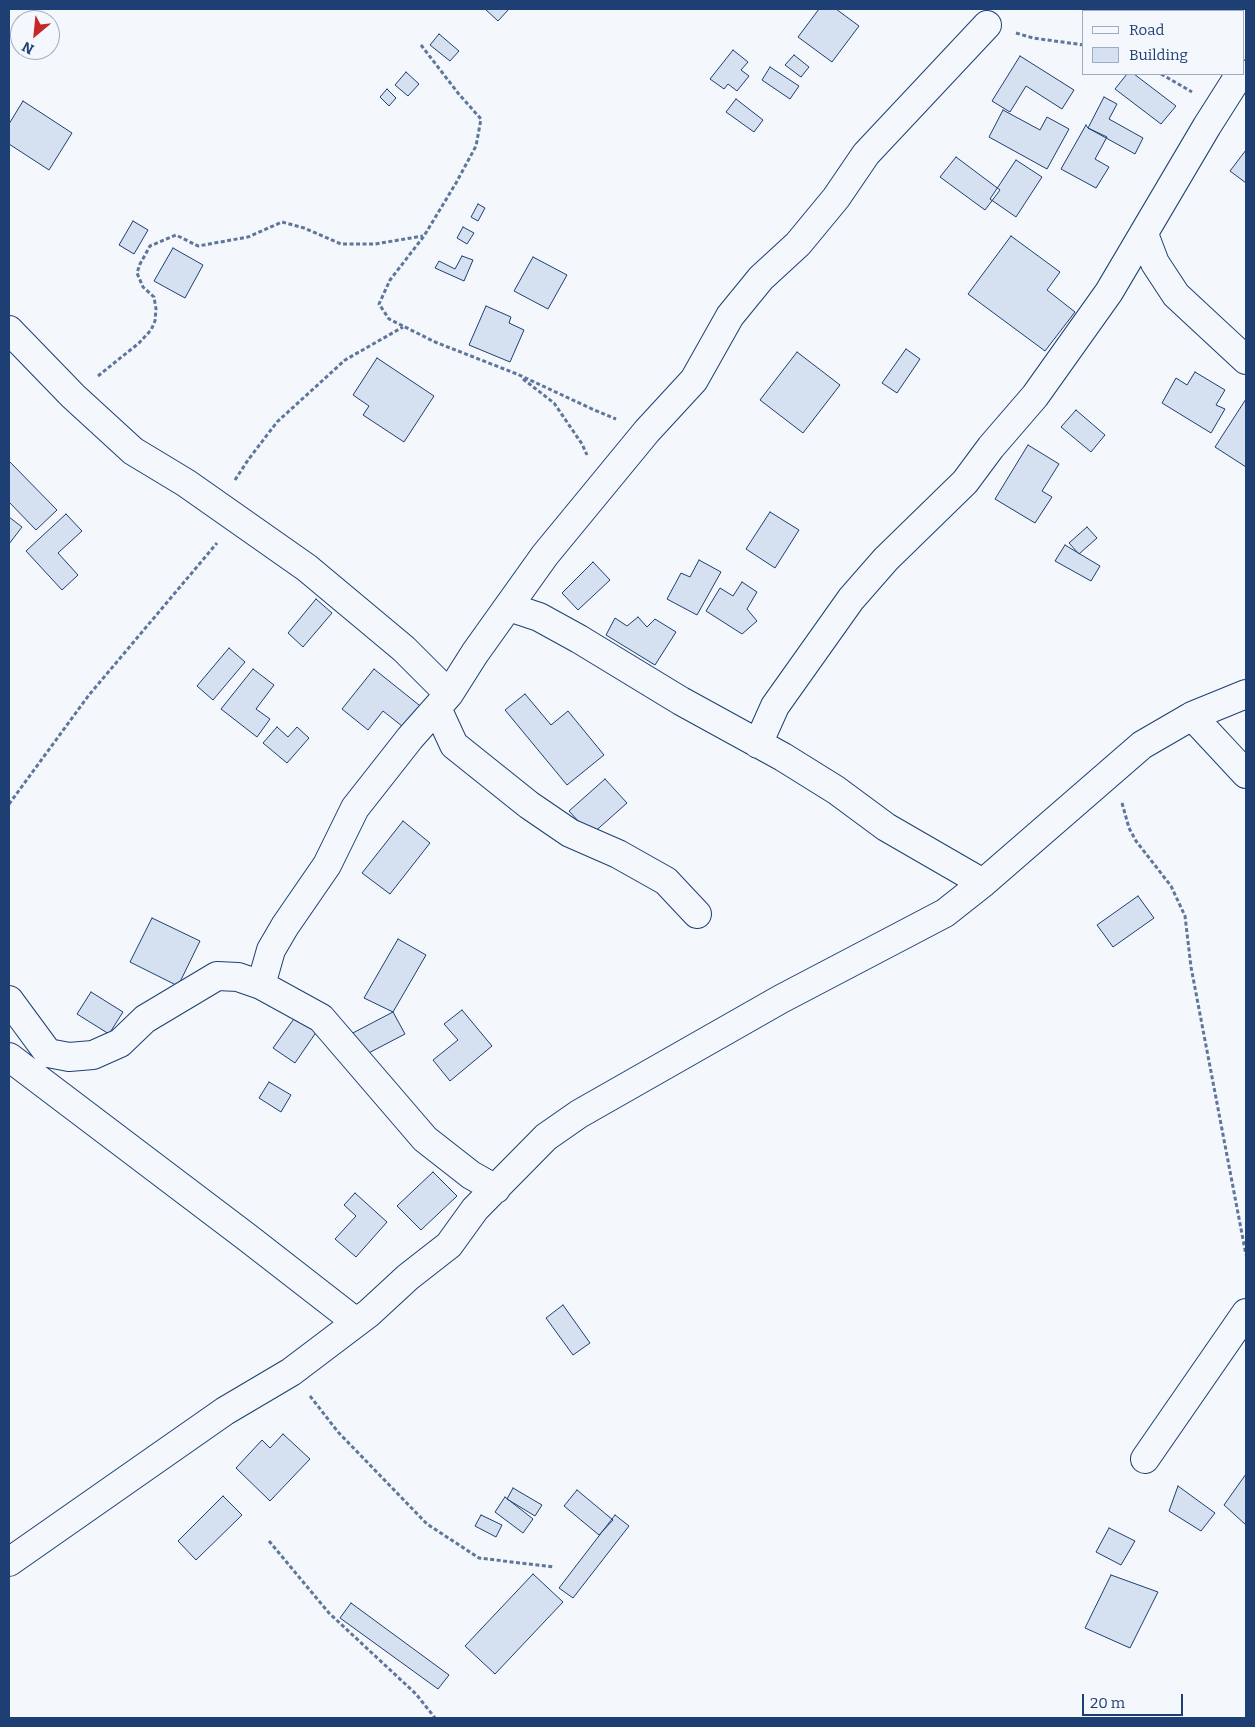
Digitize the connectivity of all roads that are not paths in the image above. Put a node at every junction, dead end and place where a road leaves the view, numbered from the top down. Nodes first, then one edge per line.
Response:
1 (987, 25) dead end
2 (1239, 75) edge
3 (1144, 234) junction
4 (9, 330) edge
5 (1246, 360) edge
6 (509, 607) junction
7 (1246, 694) edge
8 (443, 701) junction
9 (1192, 716) junction
10 (758, 744) junction
11 (1246, 774) edge
12 (983, 883) junction
13 (697, 914) dead end
14 (261, 985) junction
15 (9, 1000) edge
16 (9, 1057) edge
17 (496, 1189) junction
18 (1246, 1313) edge
19 (356, 1322) junction
20 (1145, 1459) dead end
21 (9, 1562) edge

1 - 6 street
2 - 3 street
3 - 5 street
3 - 10 street
4 - 8 street
6 - 8 street
6 - 10 street
7 - 9 street
8 - 13 street
8 - 14 street
9 - 11 street
9 - 12 street
10 - 12 street
12 - 17 street
14 - 15 street
14 - 17 street
16 - 19 street
17 - 19 street
18 - 20 street
19 - 21 street

